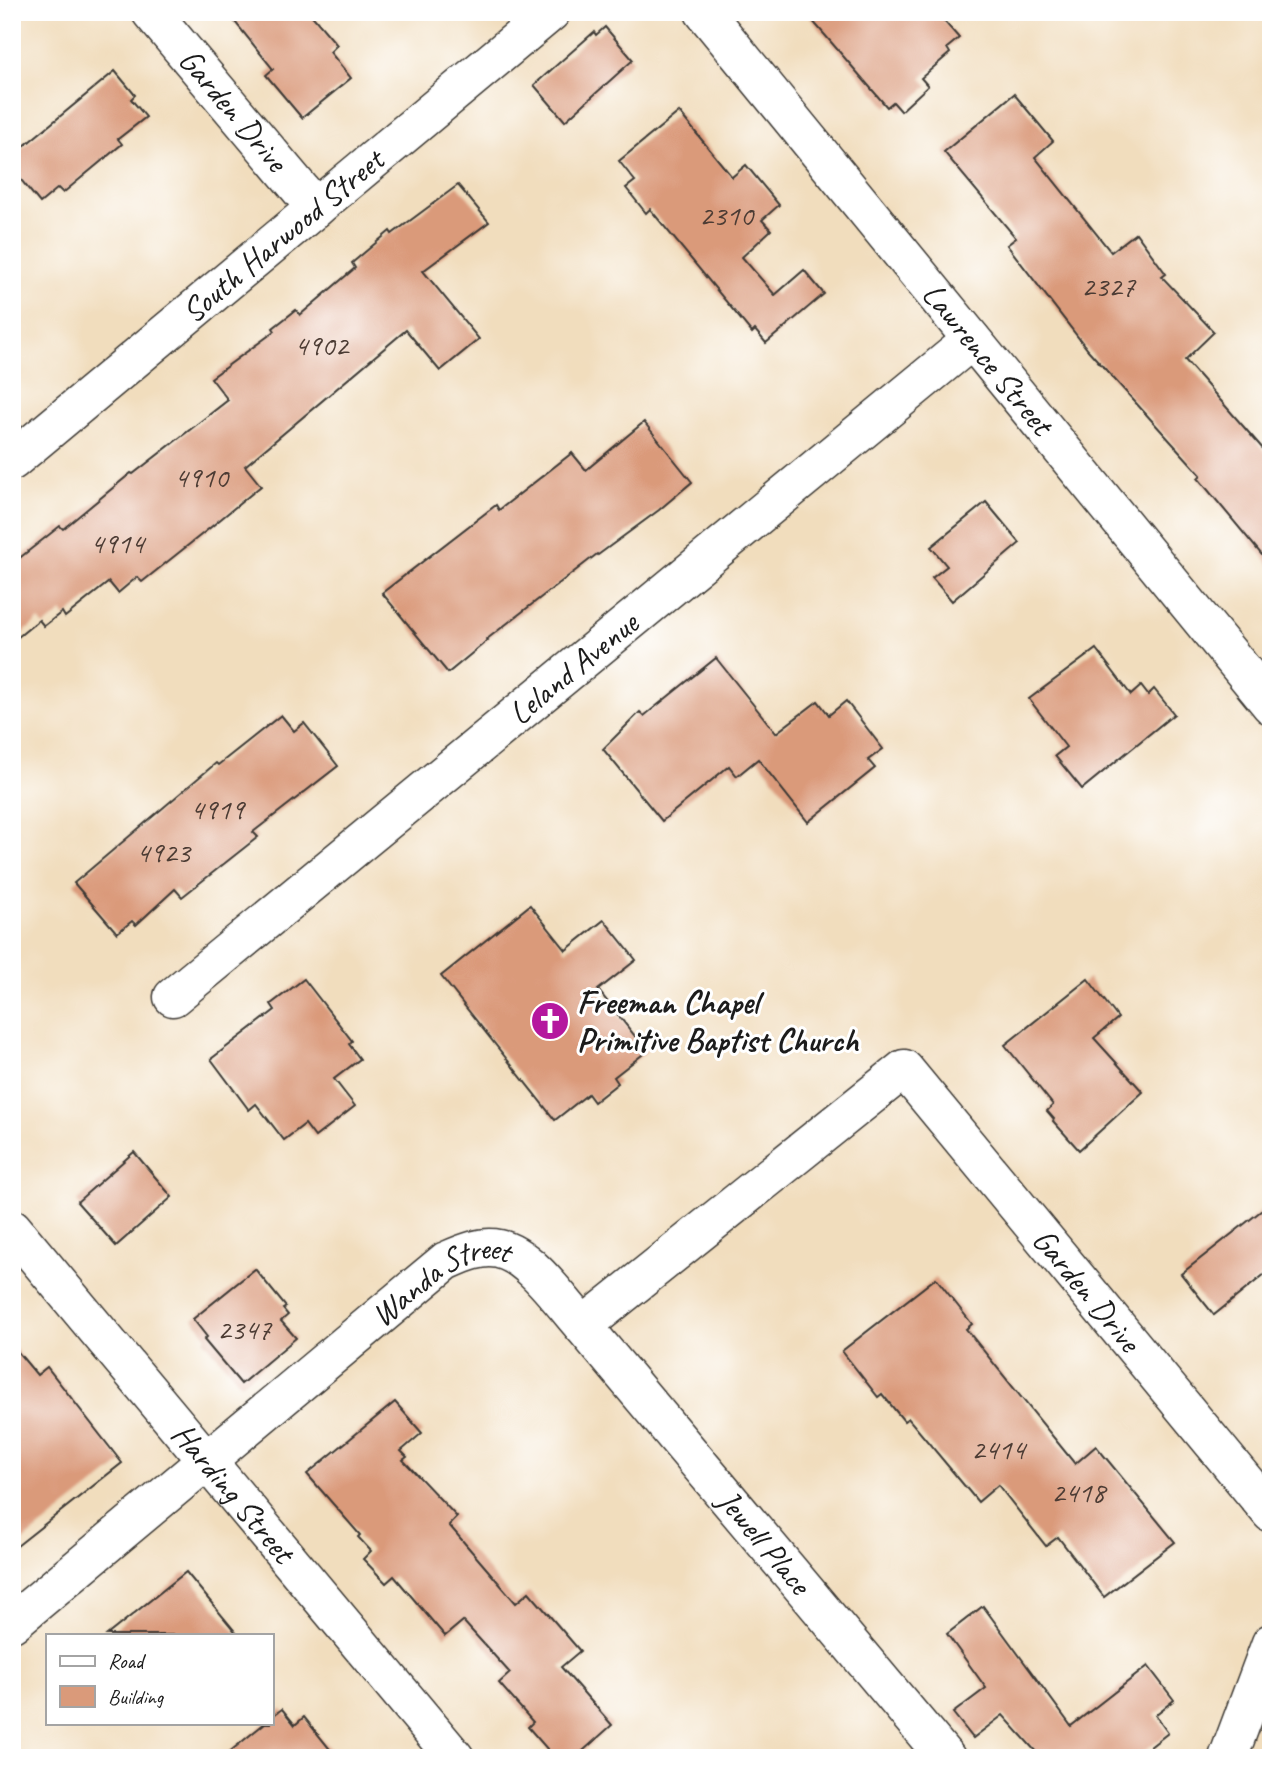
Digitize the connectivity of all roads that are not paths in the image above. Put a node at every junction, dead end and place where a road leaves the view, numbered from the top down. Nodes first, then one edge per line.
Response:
1 (151, 12) edge
2 (551, 12) edge
3 (704, 12) edge
4 (316, 208) junction
5 (972, 340) junction
6 (12, 461) edge
7 (1271, 705) edge
8 (173, 997) dead end
9 (12, 1228) edge
10 (583, 1326) junction
11 (206, 1460) junction
12 (1271, 1513) edge
13 (12, 1623) edge
14 (1271, 1643) edge
15 (456, 1758) edge
16 (946, 1758) edge
17 (1228, 1758) edge

1 - 4 street, Garden Drive
2 - 4 street, South Harwood Street
3 - 5 street, Lawrence Street
4 - 6 street, South Harwood Street
5 - 7 street, Lawrence Street
5 - 8 street, Leland Avenue
9 - 11 street, Harding Street
10 - 11 street, Wanda Street
10 - 12 street, Garden Drive
10 - 16 street, Jewell Place
11 - 13 street, Wanda Street
11 - 15 street, Harding Street
14 - 17 street

